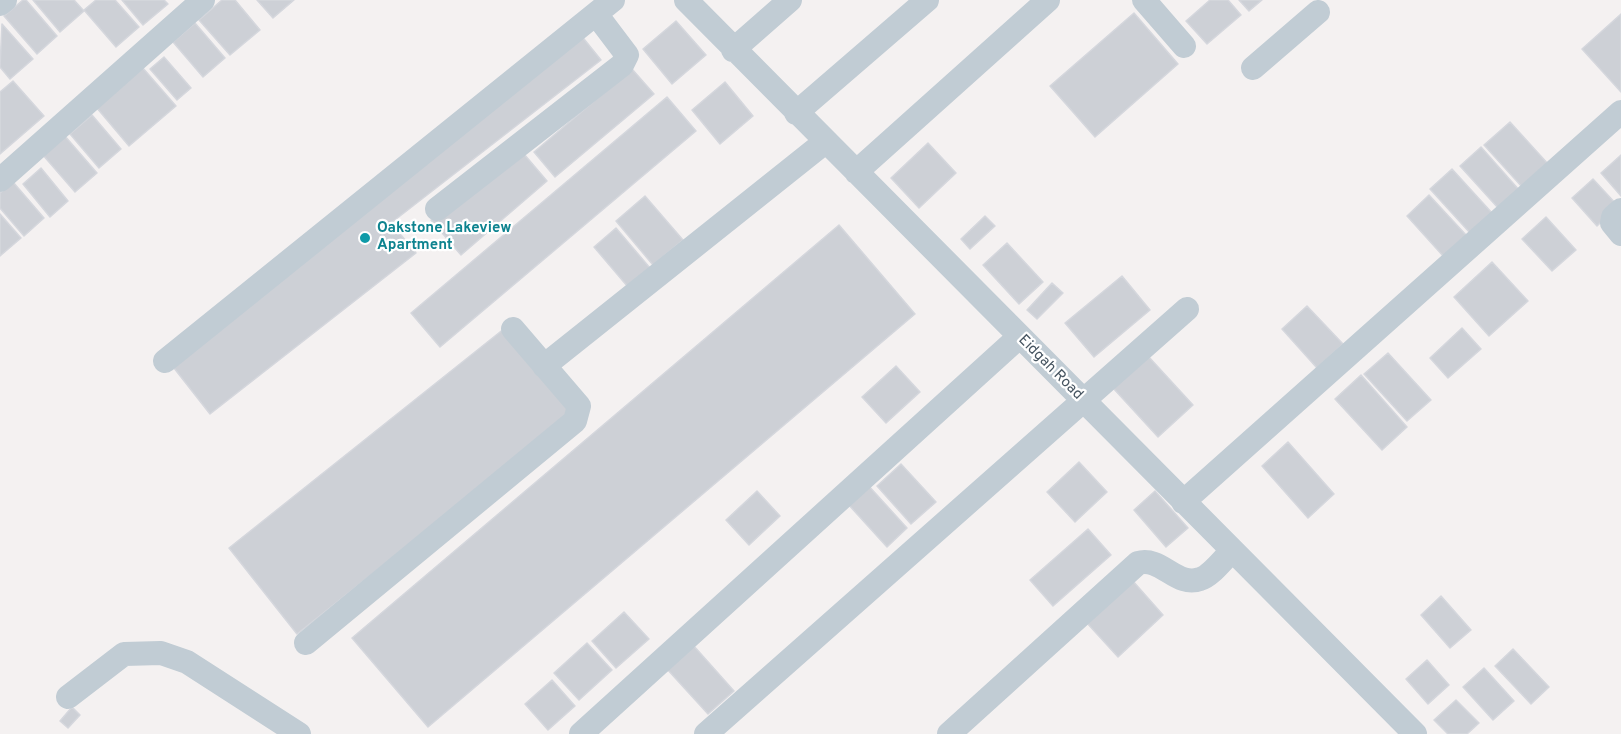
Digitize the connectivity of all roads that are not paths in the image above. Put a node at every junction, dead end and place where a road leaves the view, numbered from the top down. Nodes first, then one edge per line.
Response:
1 (5, 0) edge
2 (203, 0) edge
3 (686, 0) edge
4 (790, 0) edge
5 (927, 0) edge
6 (1048, 0) edge
7 (1144, 0) edge
8 (0, 4) edge
9 (1319, 4) edge
10 (604, 7) edge
11 (1184, 46) dead end
12 (733, 50) junction
13 (1253, 68) dead end
14 (1621, 112) edge
15 (796, 113) junction
16 (825, 142) junction
17 (856, 172) junction
18 (0, 180) edge
19 (437, 209) dead end
20 (1621, 210) edge
21 (1621, 234) edge
22 (1187, 309) dead end
23 (513, 329) dead end
24 (1019, 337) junction
25 (165, 361) dead end
26 (544, 366) junction
27 (1084, 402) junction
28 (1183, 501) junction
29 (1232, 551) junction
30 (306, 643) dead end
31 (68, 697) dead end
32 (299, 734) edge
33 (581, 734) edge
34 (706, 734) edge
35 (949, 734) edge
36 (1415, 734) edge

1 - 8 street
2 - 18 street
3 - 12 street, Eidgah Road
4 - 12 street
5 - 15 street
6 - 17 street
7 - 11 street
9 - 13 street
10 - 19 street
10 - 25 street
12 - 15 street, Eidgah Road
14 - 28 street
15 - 16 street, Eidgah Road
16 - 17 street, Eidgah Road
16 - 26 street
17 - 24 street, Eidgah Road
20 - 21 street
22 - 27 street
23 - 26 street
24 - 27 street, Eidgah Road
24 - 33 street
26 - 30 street
27 - 28 street, Eidgah Road
27 - 34 street
28 - 29 street, Eidgah Road
29 - 35 street
29 - 36 street, Eidgah Road
31 - 32 street

